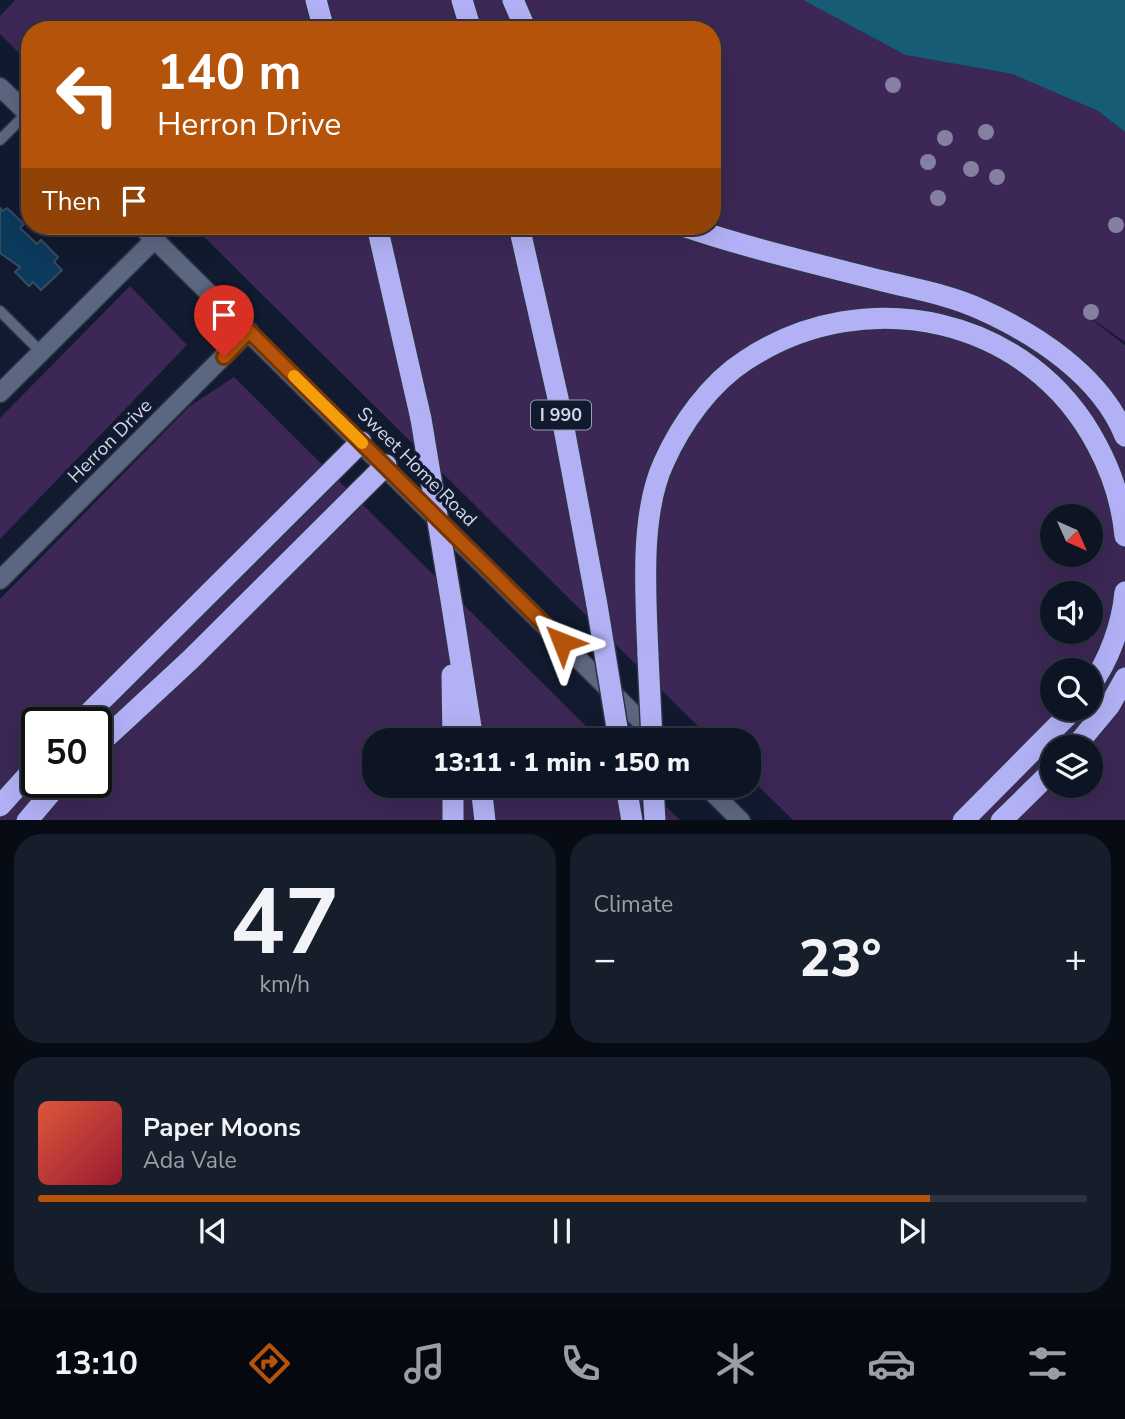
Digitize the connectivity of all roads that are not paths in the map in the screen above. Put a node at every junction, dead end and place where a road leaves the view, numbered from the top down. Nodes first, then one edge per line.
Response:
1 (316, 0) edge
2 (462, 0) edge
3 (513, 0) edge
4 (322, 21) edge
5 (468, 21) edge
6 (522, 21) edge
7 (0, 87) edge
8 (21, 108) edge
9 (21, 121) edge
10 (0, 140) edge
11 (151, 235) edge
12 (379, 235) edge
13 (521, 235) edge
14 (715, 235) edge
15 (155, 239) junction
16 (0, 311) edge
17 (249, 331) junction
18 (41, 352) junction
19 (0, 393) edge
20 (1125, 436) edge
21 (361, 442) junction
22 (386, 466) junction
23 (1125, 536) edge
24 (0, 580) edge
25 (1125, 592) edge
26 (452, 606) junction
27 (1103, 662) edge
28 (1125, 678) edge
29 (95, 707) edge
30 (1062, 721) edge
31 (453, 728) edge
32 (471, 728) edge
33 (617, 728) edge
34 (649, 728) edge
35 (652, 728) edge
36 (112, 732) edge
37 (1085, 735) edge
38 (21, 783) edge
39 (1040, 783) edge
40 (46, 798) edge
41 (453, 798) edge
42 (482, 798) edge
43 (628, 798) edge
44 (718, 798) edge
45 (0, 806) edge
46 (28, 820) edge
47 (453, 820) edge
48 (485, 820) edge
49 (632, 820) edge
50 (740, 820) edge
51 (964, 820) edge
52 (1002, 820) edge

1 - 4 highway
2 - 5 highway
3 - 6 highway
7 - 8 main road
9 - 10 lane
11 - 15 main road, Sweet Home Road
12 - 26 highway, bridge
13 - 33 highway, I 990, bridge
14 - 20 highway
15 - 17 main road, Sweet Home Road
15 - 18 main road
16 - 18 lane
17 - 21 main road, Sweet Home Road
17 - 24 main road, Herron Drive
18 - 19 main road
21 - 22 main road, Sweet Home Road
21 - 29 highway
22 - 34 main road, Sweet Home Road
22 - 36 highway
23 - 35 highway, bridge
25 - 27 highway
26 - 31 highway
26 - 32 highway
28 - 37 highway
30 - 51 highway
38 - 45 highway
39 - 52 highway
40 - 46 highway
41 - 47 highway
42 - 48 highway
43 - 49 highway
44 - 50 main road

